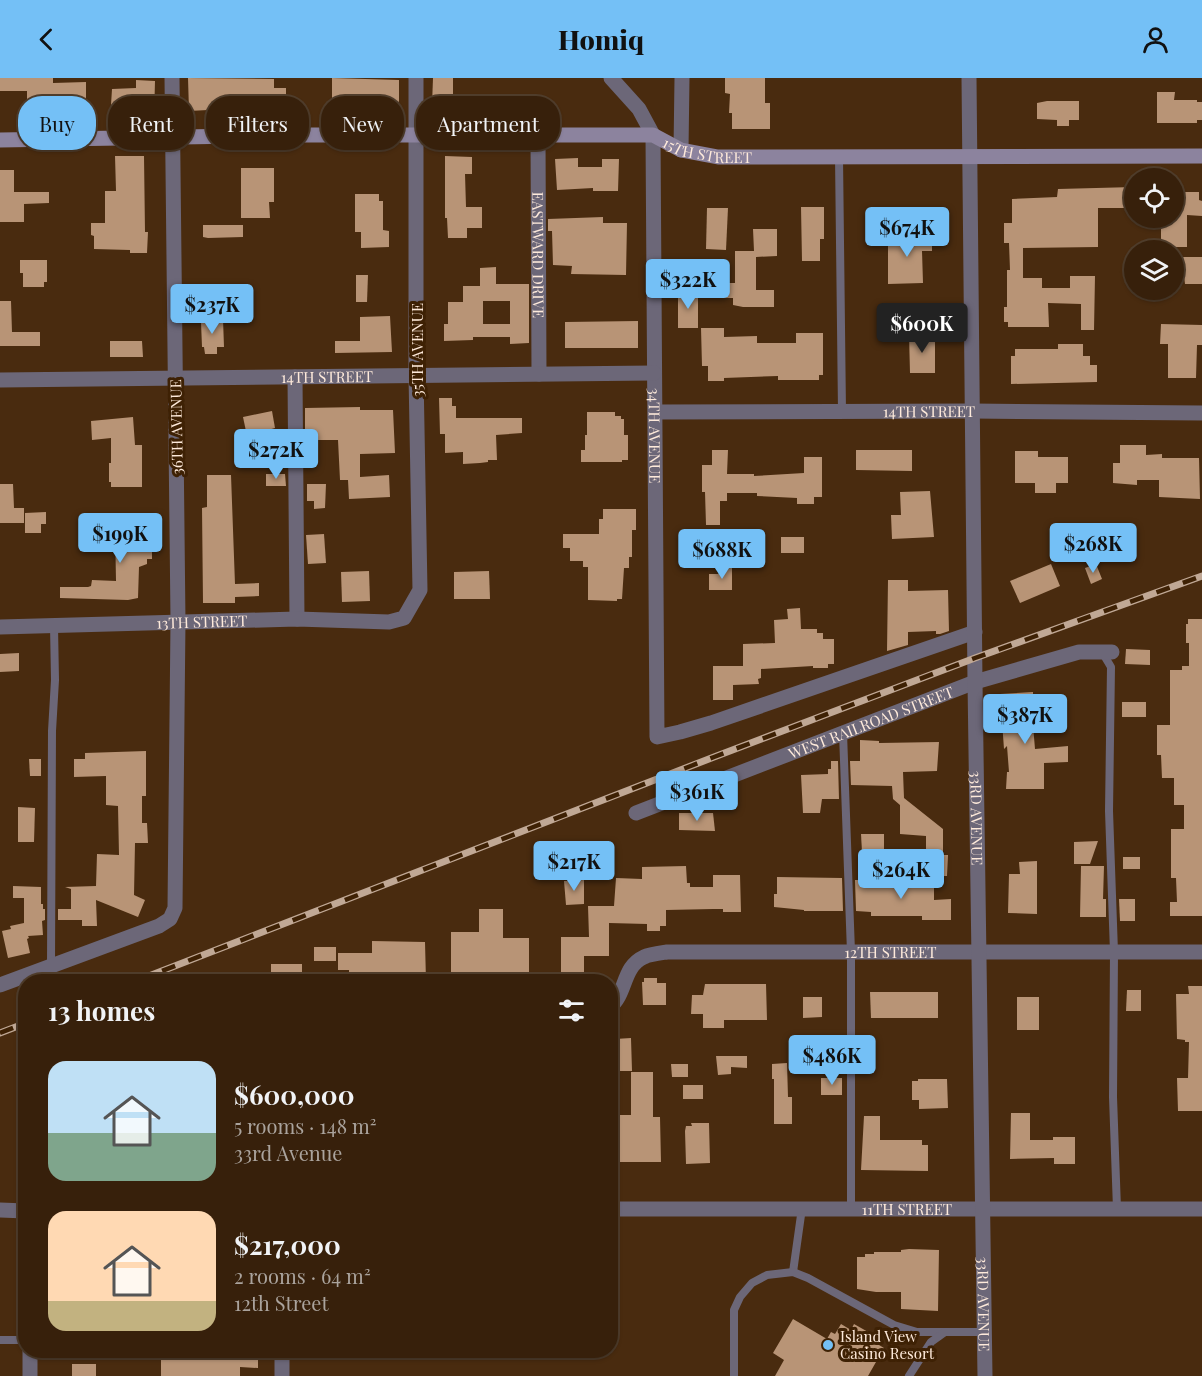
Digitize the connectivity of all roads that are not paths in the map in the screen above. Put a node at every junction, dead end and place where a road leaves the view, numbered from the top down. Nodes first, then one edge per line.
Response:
1 (172, 78) edge
2 (416, 78) edge
3 (611, 78) edge
4 (682, 78) edge
5 (969, 78) edge
6 (172, 96) edge
7 (416, 96) edge
8 (416, 134) edge
9 (560, 135) edge
10 (653, 135) junction
11 (194, 137) edge
12 (108, 138) edge
13 (0, 140) edge
14 (172, 150) edge
15 (417, 150) edge
16 (538, 150) edge
17 (681, 150) junction
18 (971, 156) junction
19 (1202, 156) edge
20 (839, 157) junction
21 (654, 373) junction
22 (538, 374) junction
23 (416, 375) junction
24 (295, 377) junction
25 (175, 378) junction
26 (0, 380) edge
27 (842, 411) junction
28 (972, 411) junction
29 (656, 412) junction
30 (1202, 413) edge
31 (404, 618) joint
32 (297, 619) junction
33 (178, 621) junction
34 (54, 626) junction
35 (0, 627) edge
36 (975, 632) junction
37 (1107, 651) joint
38 (975, 682) junction
39 (843, 733) junction
40 (636, 813) dead end
41 (851, 952) junction
42 (979, 952) junction
43 (1114, 952) junction
44 (1202, 952) edge
45 (51, 966) junction
46 (30, 974) edge
47 (18, 978) edge
48 (0, 985) edge
49 (618, 1001) edge
50 (802, 1208) junction
51 (851, 1208) junction
52 (983, 1208) junction
53 (618, 1209) edge
54 (1117, 1209) junction
55 (1202, 1209) edge
56 (0, 1210) edge
57 (18, 1210) edge
58 (793, 1272) junction
59 (945, 1332) junction
60 (984, 1332) junction
61 (0, 1340) edge
62 (18, 1340) edge
63 (30, 1358) edge
64 (282, 1358) edge
65 (30, 1376) edge
66 (282, 1376) edge
67 (734, 1376) edge
68 (909, 1376) edge
69 (985, 1376) edge

1 - 6 street, 36TH AVENUE
2 - 7 street, 35TH AVENUE
3 - 10 street
4 - 17 street
5 - 18 street, 33RD AVENUE
8 - 11 main road, 15TH STREET
9 - 10 main road, 15TH STREET
10 - 17 main road, 15TH STREET
10 - 21 street, 34TH AVENUE
12 - 13 main road, 15TH STREET
14 - 25 street, 36TH AVENUE
15 - 23 street, 35TH AVENUE
16 - 22 street, EASTWARD DRIVE
17 - 20 main road, 15TH STREET
18 - 19 main road, 15TH STREET
18 - 20 main road, 15TH STREET
18 - 28 street, 33RD AVENUE
20 - 27 lane
21 - 22 street, 14TH STREET
21 - 29 street, 34TH AVENUE
22 - 23 street, 14TH STREET
23 - 24 street, 14TH STREET
23 - 31 street, 35TH AVENUE
24 - 25 street, 14TH STREET
24 - 32 street
25 - 26 street, 14TH STREET
25 - 33 street, 36TH AVENUE
27 - 28 street, 14TH STREET
27 - 29 street, 14TH STREET
28 - 30 street, 14TH STREET
28 - 36 street, 33RD AVENUE
29 - 36 street, 34TH AVENUE
31 - 32 street, 13TH STREET
32 - 33 street, 13TH STREET
33 - 34 street, 13TH STREET
33 - 45 street, 36TH AVENUE
34 - 35 street, 13TH STREET
34 - 45 lane
36 - 38 street, 33RD AVENUE
37 - 38 street, WEST RAILROAD STREET
37 - 43 lane
38 - 39 street, WEST RAILROAD STREET
38 - 42 street, 33RD AVENUE
39 - 40 street, WEST RAILROAD STREET
39 - 41 lane
41 - 42 street, 12TH STREET
41 - 49 street, 12TH STREET
41 - 51 lane
42 - 43 street, 12TH STREET
42 - 52 street, 33RD AVENUE
43 - 44 street, 12TH STREET
43 - 54 lane
45 - 46 street
47 - 48 street
50 - 51 street, 11TH STREET
50 - 53 street, 11TH STREET
50 - 58 lane
51 - 52 street, 11TH STREET
52 - 54 street, 11TH STREET
52 - 60 street, 33RD AVENUE
54 - 55 street, 11TH STREET
56 - 57 street
58 - 59 lane
58 - 67 lane
59 - 60 lane
59 - 68 lane
60 - 69 street, 33RD AVENUE
61 - 62 lane
63 - 65 street
64 - 66 street

